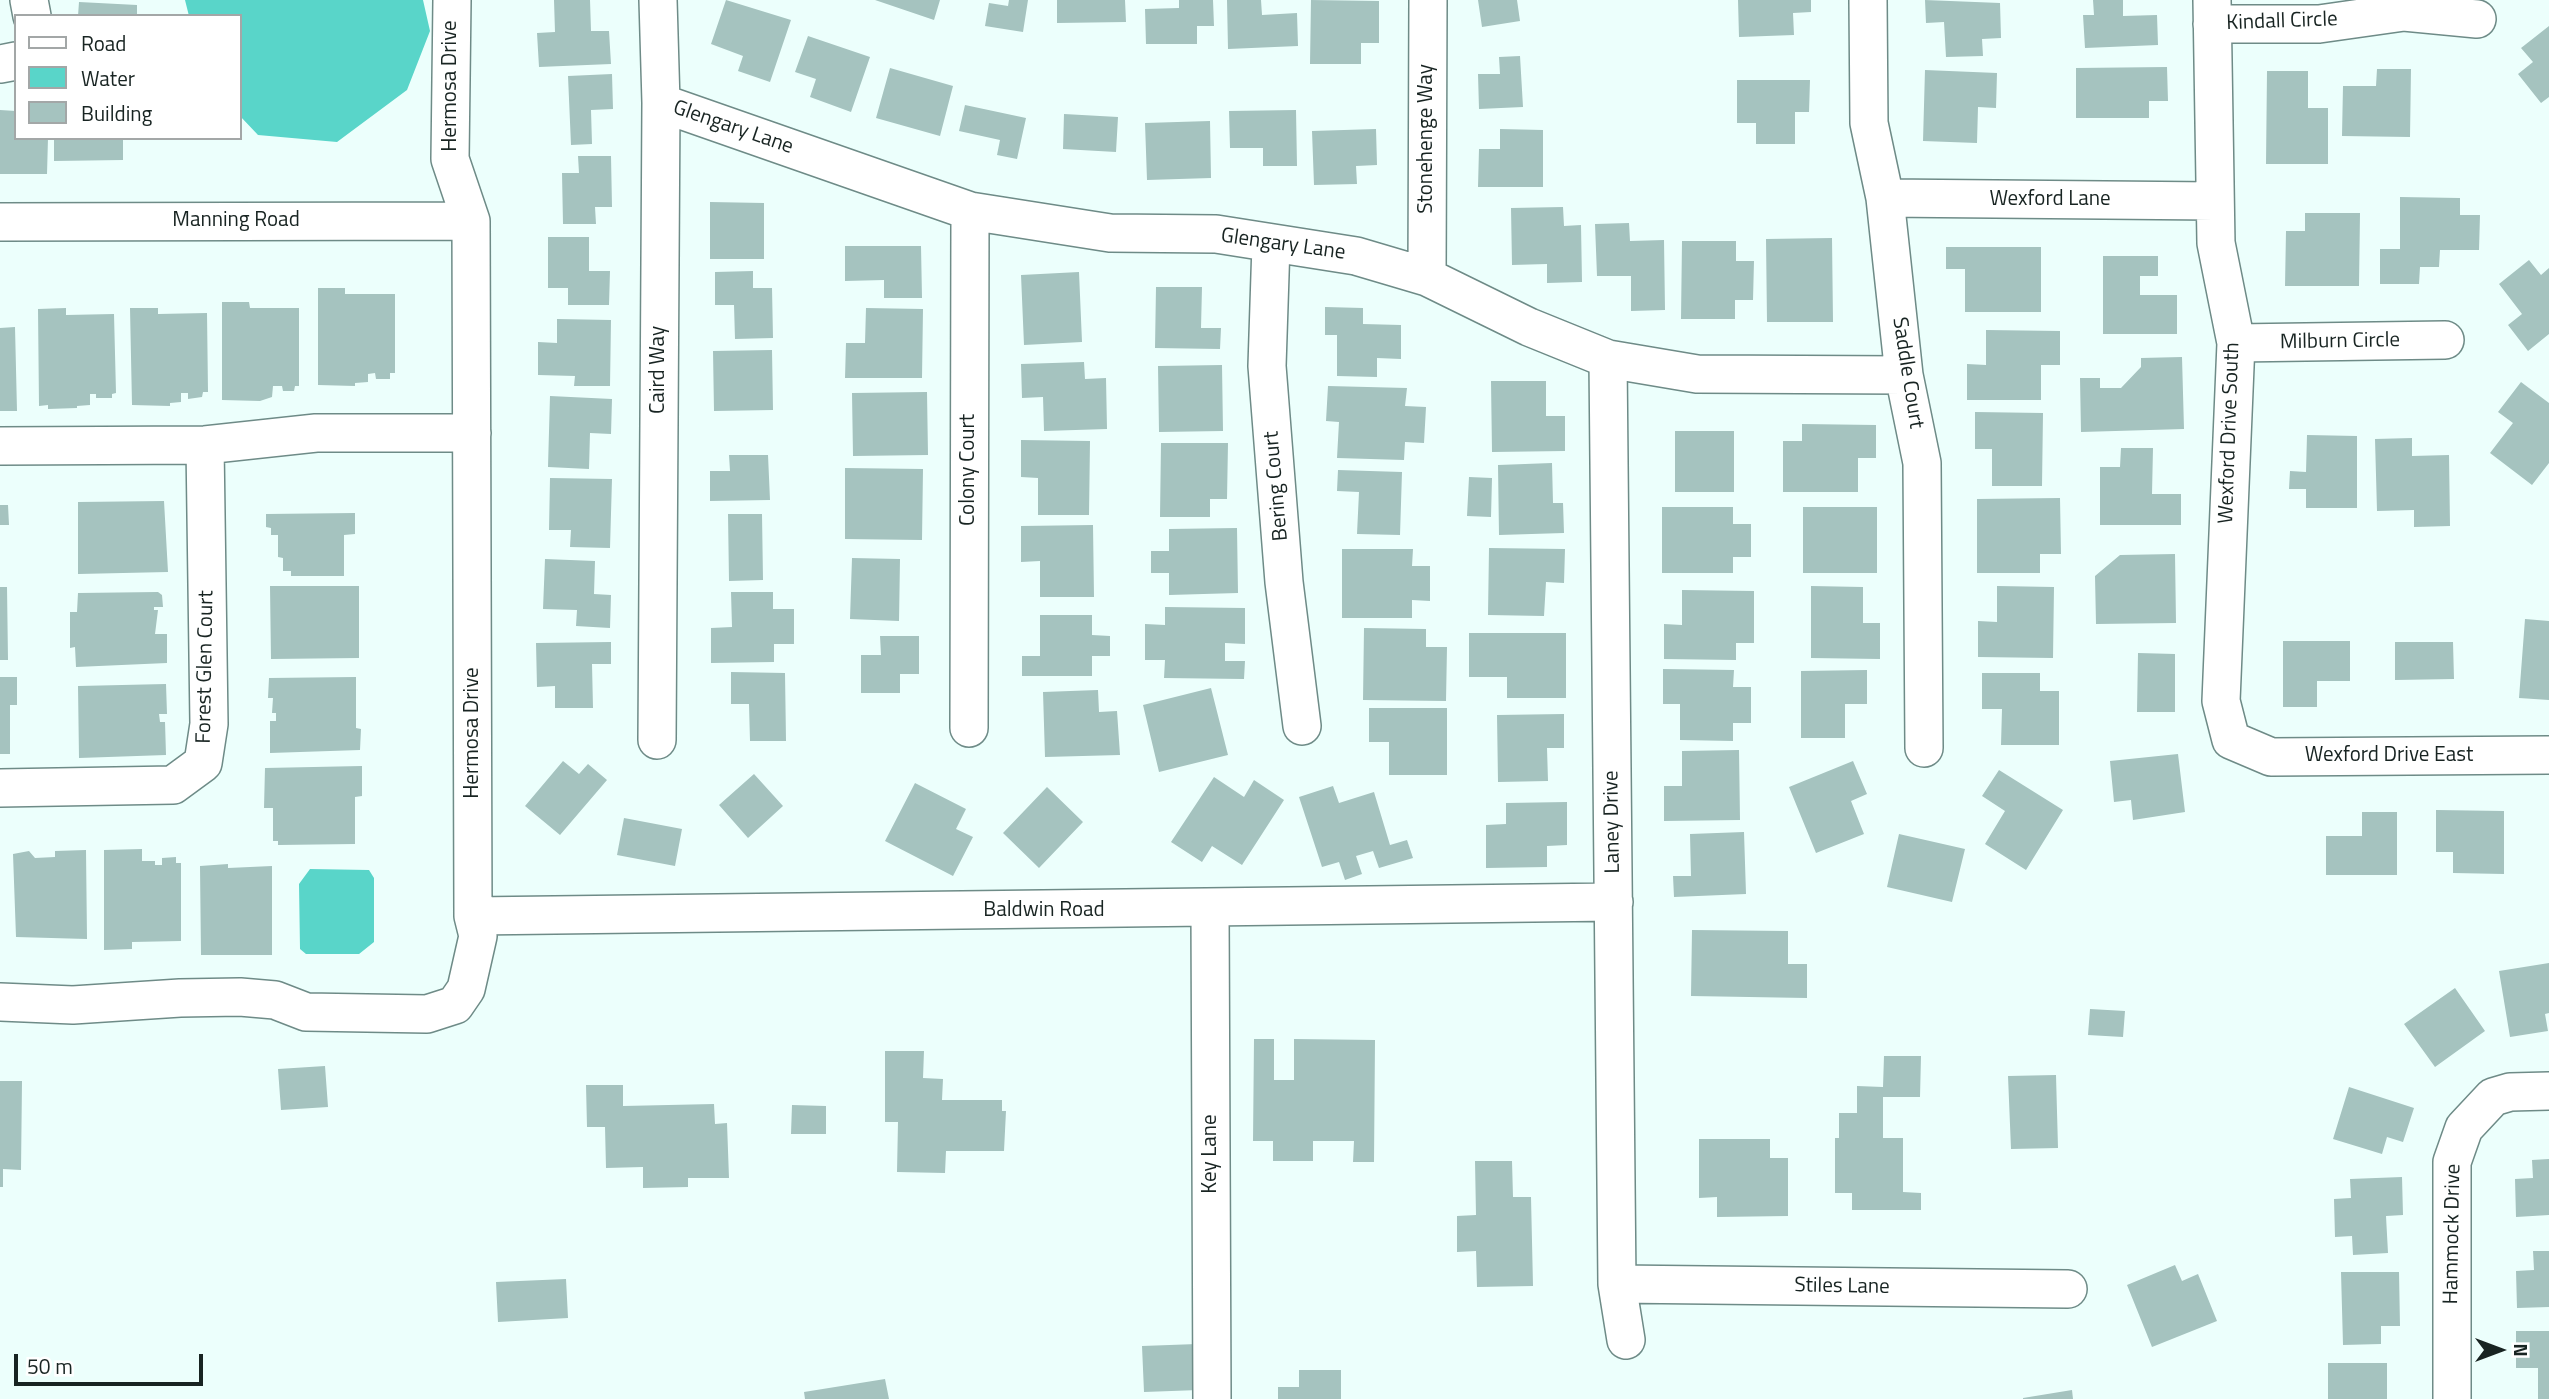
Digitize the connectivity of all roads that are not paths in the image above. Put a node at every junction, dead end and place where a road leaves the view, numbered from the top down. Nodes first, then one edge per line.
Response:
1 (452, 0) edge
2 (658, 0) edge
3 (1428, 0) edge
4 (1868, 0) edge
5 (2212, 12) edge
6 (2477, 19) dead end
7 (660, 103) junction
8 (1885, 198) junction
9 (2214, 201) junction
10 (970, 211) junction
11 (471, 221) junction
12 (0, 222) edge
13 (1271, 244) junction
14 (1427, 277) junction
15 (2445, 340) dead end
16 (2236, 343) junction
17 (1608, 359) junction
18 (1904, 376) junction
19 (472, 433) junction
20 (205, 445) junction
21 (0, 446) edge
22 (1302, 726) dead end
23 (968, 728) dead end
24 (657, 740) dead end
25 (2231, 740) joint
26 (1924, 748) dead end
27 (2549, 755) edge
28 (0, 788) edge
29 (1614, 902) junction
30 (1210, 909) junction
31 (474, 916) junction
32 (0, 1003) edge
33 (2549, 1091) edge
34 (1617, 1284) junction
35 (2068, 1289) dead end
36 (1626, 1340) dead end
37 (1212, 1399) edge
38 (2452, 1399) edge

1 - 11 street, Hermosa Drive
2 - 7 street, Caird Way
3 - 14 street, Stonehenge Way
4 - 8 street, Saddle Court
5 - 6 street, Kindall Circle
5 - 9 street, Wexford Drive South
7 - 10 street, Glengary Lane
7 - 24 street, Caird Way
8 - 9 street, Wexford Lane
8 - 18 street, Saddle Court
9 - 16 street, Wexford Drive South
10 - 13 street, Glengary Lane
10 - 23 street, Colony Court
11 - 12 street, Manning Road
11 - 19 street, Hermosa Drive
13 - 14 street, Glengary Lane
13 - 22 street, Bering Court
14 - 17 street, Glengary Lane
15 - 16 street, Milburn Circle
16 - 25 street, Wexford Drive South
17 - 18 street, Glengary Lane
17 - 29 street, Laney Drive
18 - 26 street, Saddle Court
19 - 20 street
19 - 31 street, Hermosa Drive
20 - 21 street
20 - 28 street, Forest Glen Court
25 - 27 street, Wexford Drive East
29 - 30 street, Baldwin Road
29 - 34 street, Laney Drive
30 - 31 street, Baldwin Road
30 - 37 street, Key Lane
31 - 32 street, Hermosa Drive
33 - 38 street, Hammock Drive
34 - 35 street, Stiles Lane
34 - 36 street, Laney Drive

